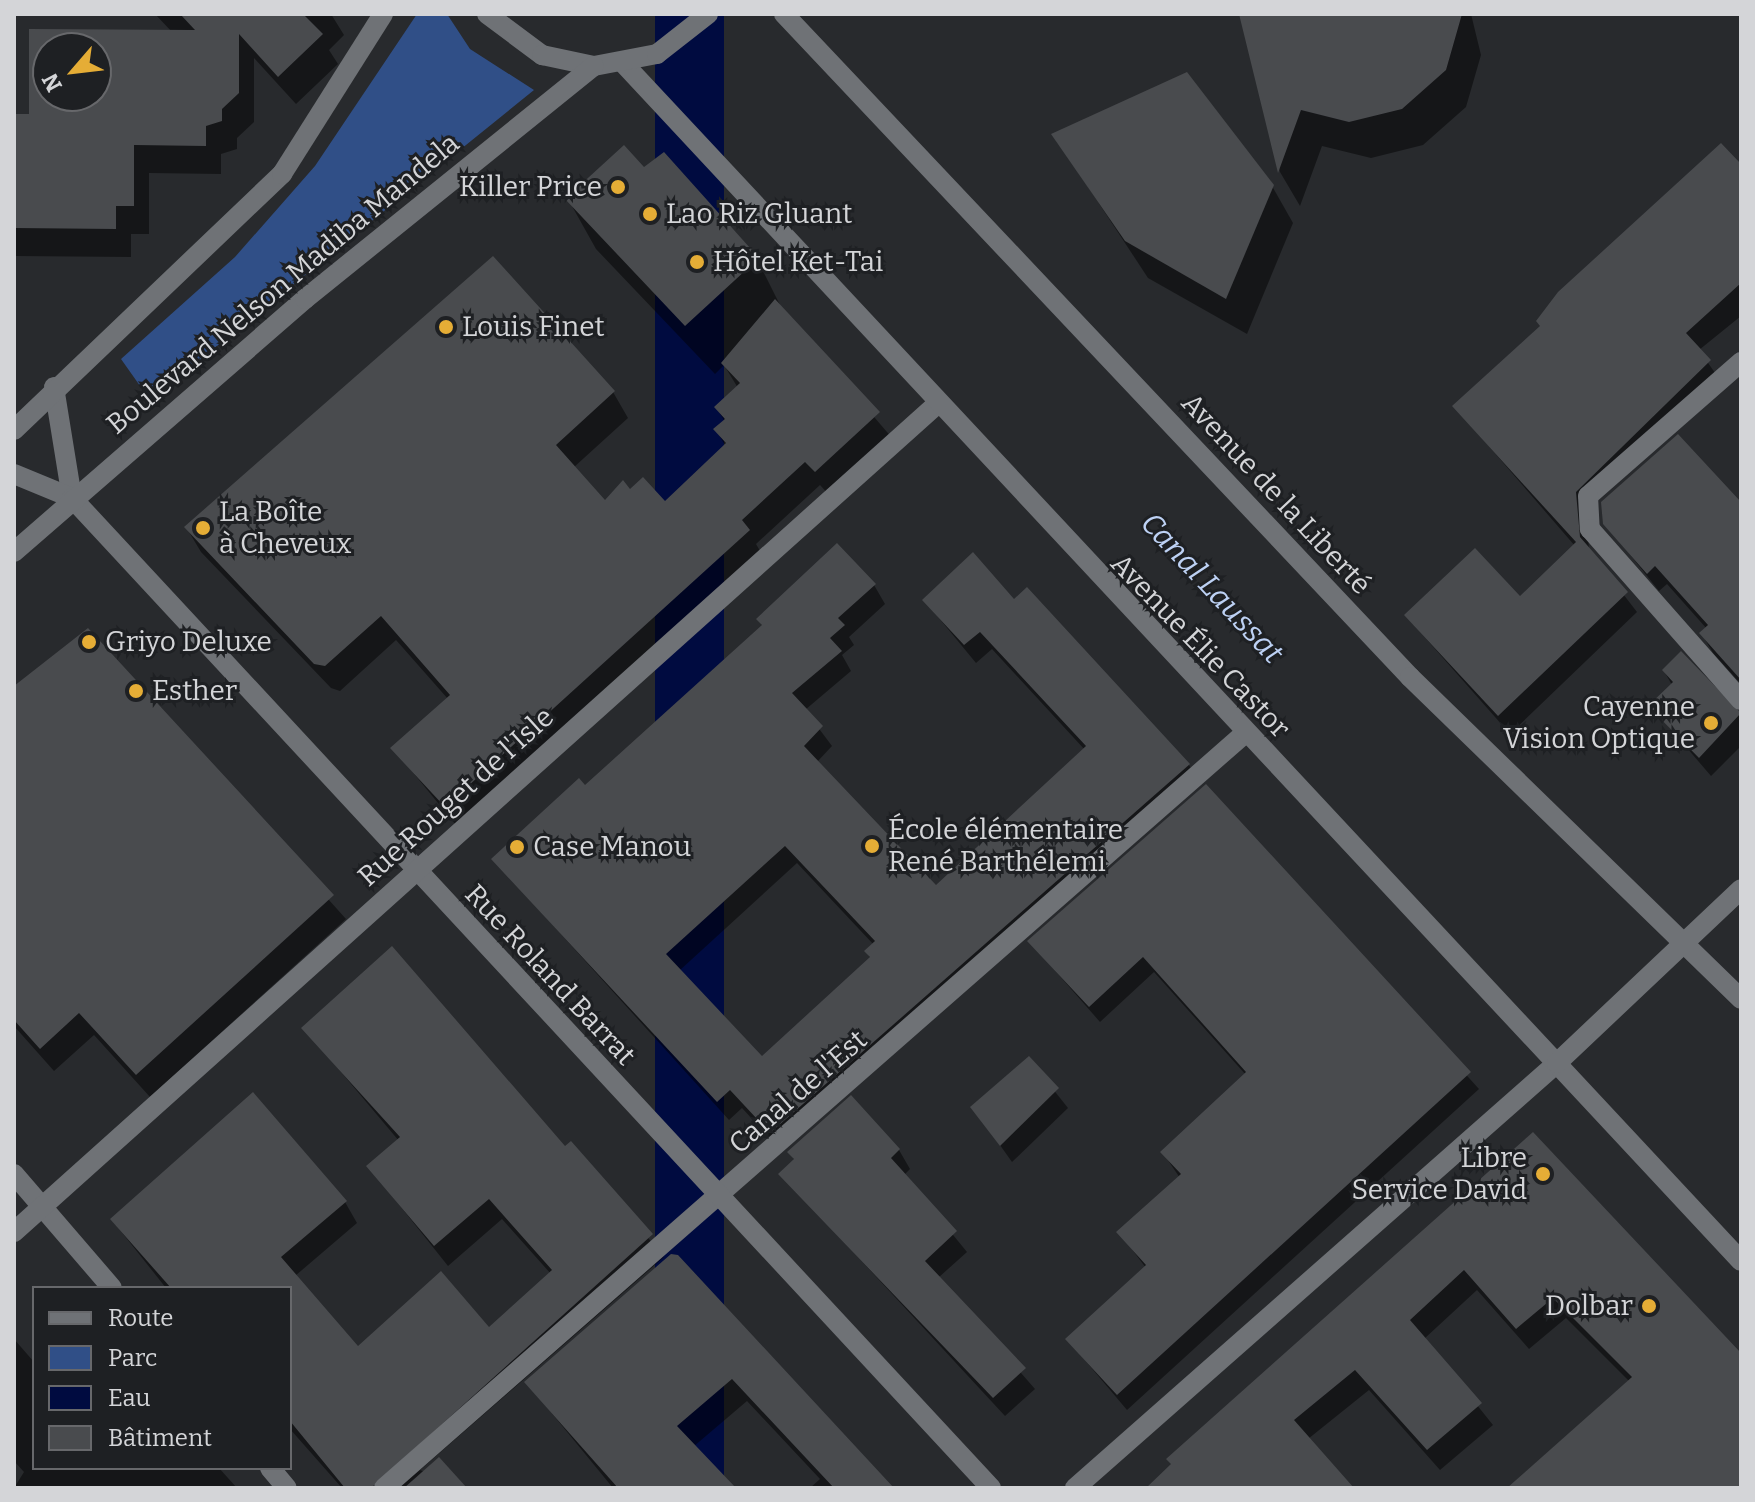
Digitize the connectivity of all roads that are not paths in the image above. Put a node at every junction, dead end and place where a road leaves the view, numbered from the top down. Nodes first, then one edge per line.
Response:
1 (383, 14) edge
2 (487, 14) edge
3 (708, 14) edge
4 (784, 14) edge
5 (624, 64) junction
6 (594, 66) junction
7 (1741, 362) edge
8 (54, 387) junction
9 (936, 405) junction
10 (14, 430) edge
11 (14, 474) edge
12 (72, 498) junction
13 (14, 552) edge
14 (1741, 700) edge
15 (1244, 734) junction
16 (413, 873) junction
17 (1741, 889) edge
18 (1684, 942) junction
19 (1741, 999) edge
20 (1557, 1063) junction
21 (14, 1174) edge
22 (720, 1198) junction
23 (42, 1207) junction
24 (14, 1232) edge
25 (1741, 1261) edge
26 (110, 1286) edge
27 (272, 1470) edge
28 (287, 1488) edge
29 (384, 1488) edge
30 (991, 1488) edge
31 (1075, 1488) edge

1 - 8 street
2 - 6 street
3 - 5 street
4 - 18 street, Avenue de la Liberté
5 - 6 street
5 - 9 street, Avenue Élie Castor
6 - 12 street, Boulevard Nelson Madiba Mandela
7 - 14 street
8 - 10 street
8 - 12 street
9 - 15 street, Avenue Élie Castor
9 - 16 street, Rue Rouget de l'Isle
11 - 12 street, Rue Roland Barrat
12 - 13 street, Boulevard Nelson Madiba Mandela
12 - 16 street, Rue Roland Barrat
15 - 20 street, Avenue Élie Castor
15 - 22 street, Canal de l'Est
16 - 22 street, Rue Roland Barrat
16 - 23 street, Rue Rouget de l'Isle
17 - 18 street
18 - 19 street, Avenue de la Liberté
18 - 20 street
20 - 25 street, Avenue Élie Castor
20 - 31 street
21 - 23 street
22 - 29 street, Canal de l'Est
22 - 30 street, Rue Roland Barrat
23 - 24 street, Rue Rouget de l'Isle
23 - 26 street
27 - 28 street

